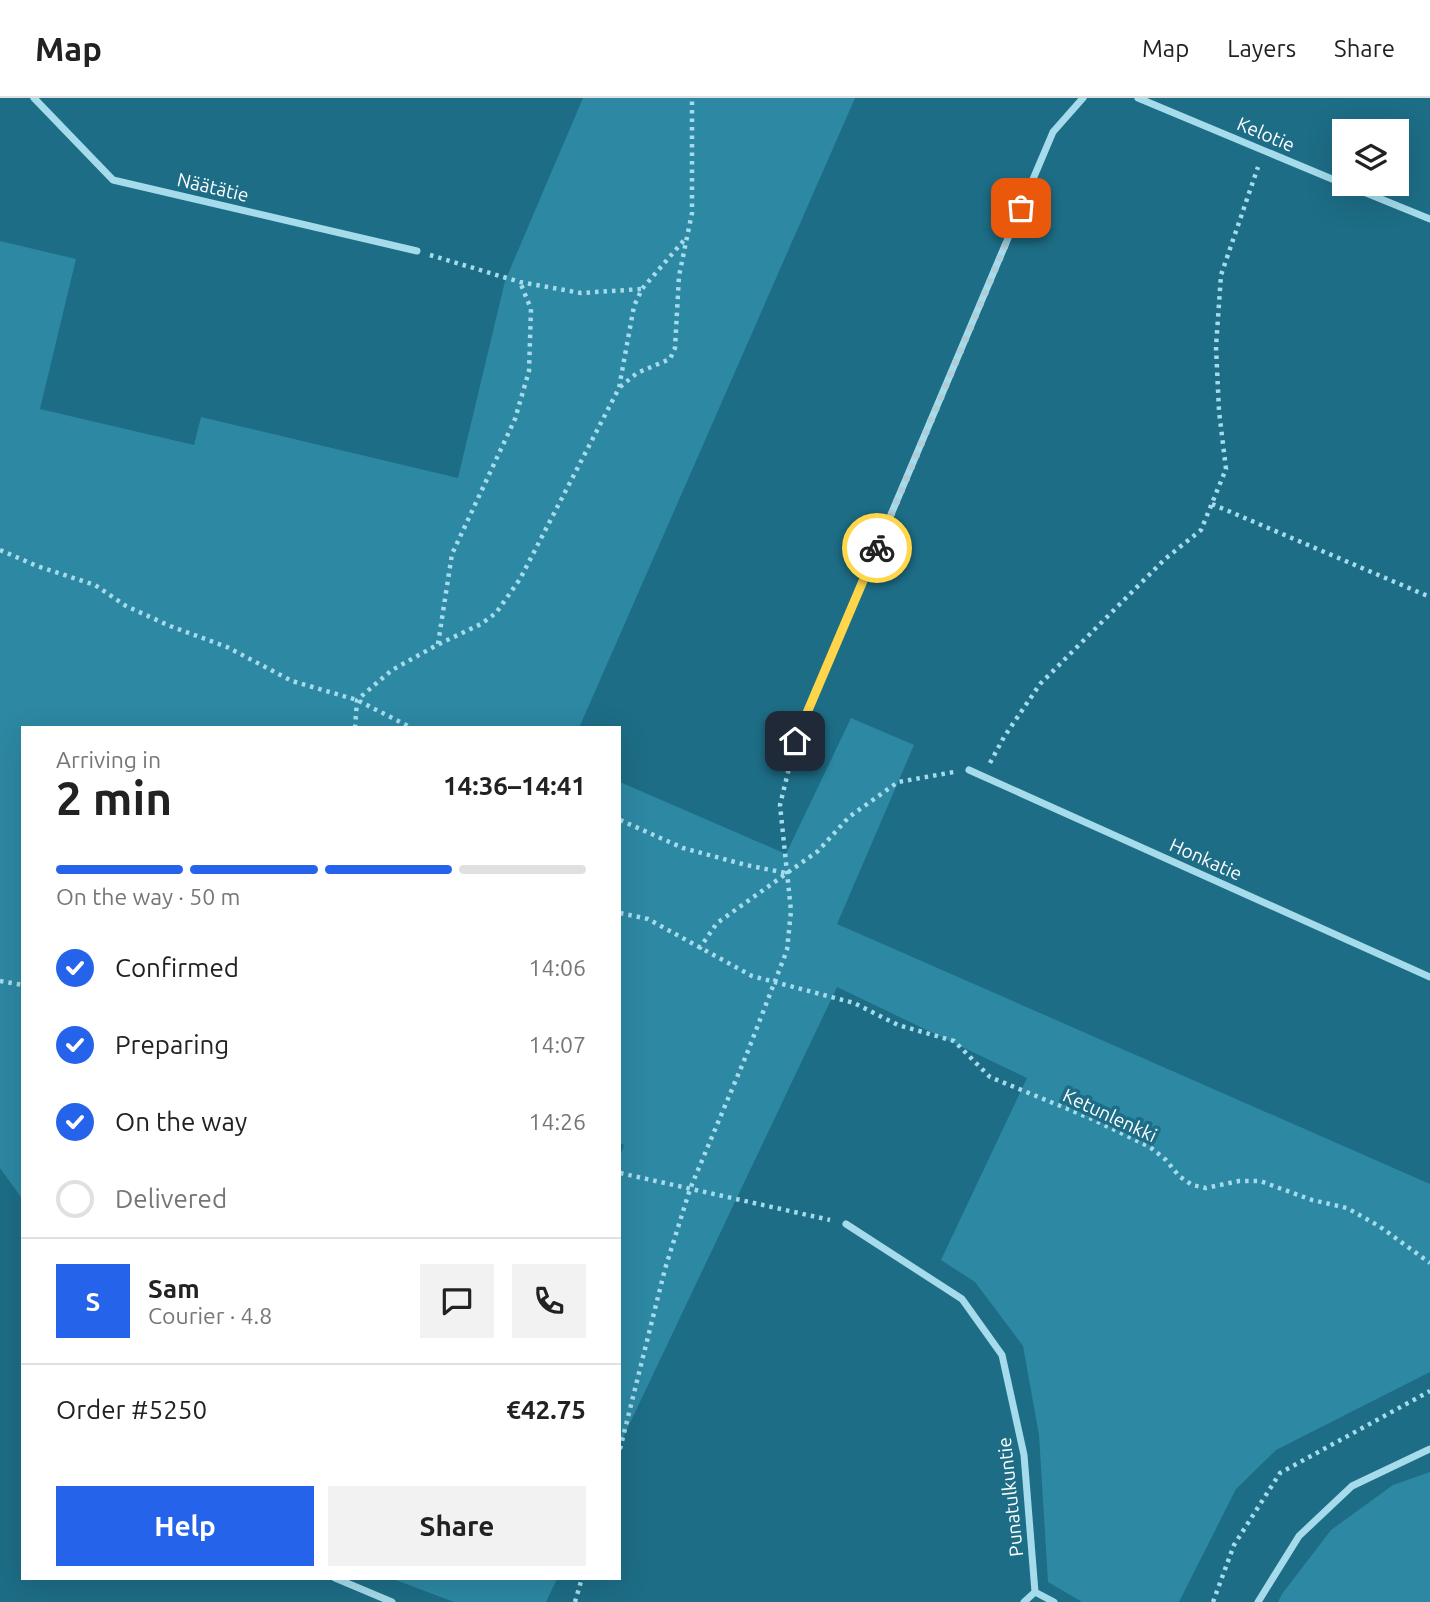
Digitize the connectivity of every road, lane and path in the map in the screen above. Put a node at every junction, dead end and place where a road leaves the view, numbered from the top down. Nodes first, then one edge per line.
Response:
1 (34, 98) edge
2 (692, 98) edge
3 (1083, 98) edge
4 (1138, 98) edge
5 (1264, 150) junction
6 (1332, 179) edge
7 (1373, 196) edge
8 (1430, 219) edge
9 (685, 239) junction
10 (417, 251) joint
11 (520, 282) junction
12 (642, 289) junction
13 (619, 388) junction
14 (1212, 504) junction
15 (0, 550) edge
16 (1430, 597) edge
17 (438, 645) junction
18 (357, 700) junction
19 (355, 726) edge
20 (407, 726) edge
21 (795, 741) joint
22 (969, 769) joint
23 (983, 776) junction
24 (621, 820) edge
25 (787, 873) junction
26 (621, 913) edge
27 (699, 949) junction
28 (1430, 977) edge
29 (0, 981) edge
30 (774, 984) junction
31 (21, 985) edge
32 (621, 1173) edge
33 (690, 1189) junction
34 (846, 1224) joint
35 (1430, 1263) edge
36 (1430, 1391) edge
37 (621, 1445) edge
38 (1430, 1448) edge
39 (340, 1580) edge
40 (581, 1580) edge
41 (1035, 1592) junction
42 (392, 1602) edge
43 (575, 1602) edge
44 (1024, 1602) edge
45 (1054, 1602) edge
46 (1213, 1602) edge
47 (1258, 1602) edge

1 - 10 street, Näätätie
2 - 9 path
3 - 21 street
4 - 5 street, Kelotie
5 - 6 street, Kelotie
5 - 14 path
7 - 8 street, Kelotie
9 - 12 path
9 - 13 path
10 - 11 path
11 - 12 path
11 - 17 path
12 - 13 path
13 - 17 path
14 - 16 path
14 - 23 path
15 - 18 path
17 - 18 path
18 - 19 path
18 - 20 path
21 - 25 path
22 - 23 street, Honkatie
22 - 25 path
23 - 28 street, Honkatie
24 - 25 path
25 - 27 path
25 - 30 path
26 - 27 path, Ketunlenkki
27 - 30 path, Ketunlenkki
29 - 31 path
30 - 33 path
30 - 35 path, Ketunlenkki
32 - 33 path
33 - 34 path
33 - 37 path
34 - 41 street, Punatulkuntie
36 - 46 path
38 - 47 street
39 - 42 street
40 - 43 path
41 - 44 street
41 - 45 street

